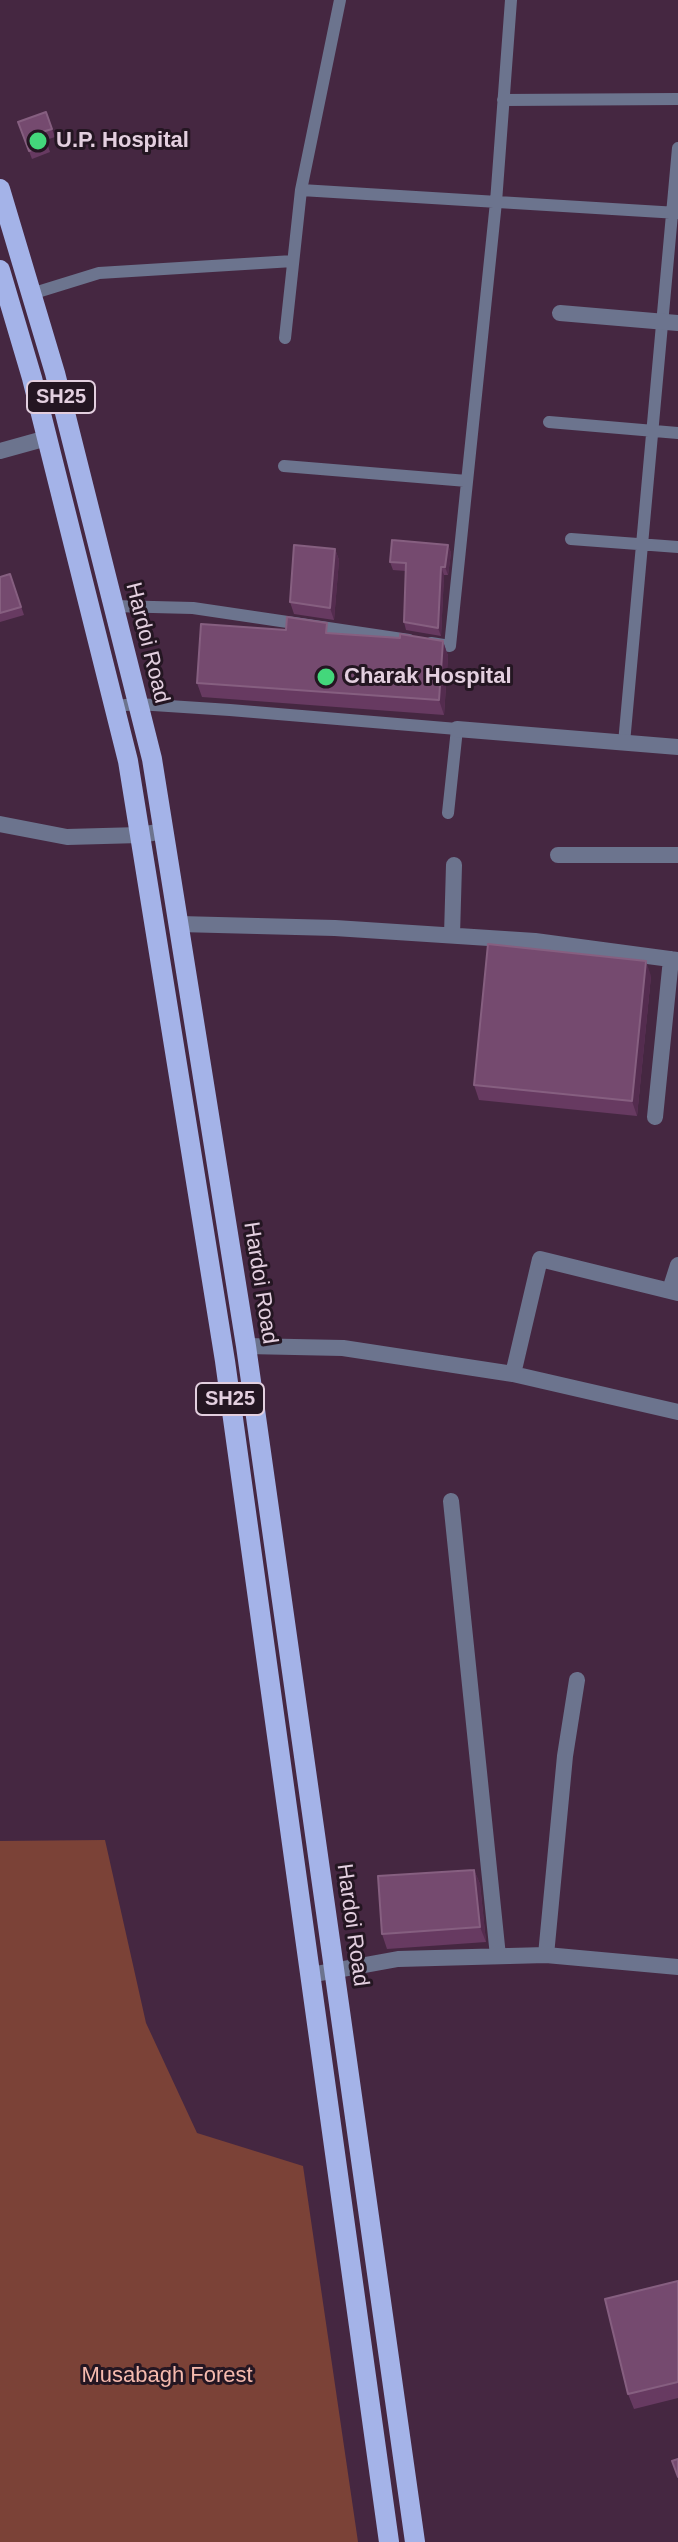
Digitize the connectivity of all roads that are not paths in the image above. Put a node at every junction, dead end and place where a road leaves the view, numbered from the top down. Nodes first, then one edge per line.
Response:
1 (340, 0) edge
2 (511, 0) edge
3 (678, 99) edge
4 (503, 100) junction
5 (678, 148) edge
6 (0, 189) edge
7 (301, 190) junction
8 (496, 202) junction
9 (675, 213) edge
10 (293, 261) junction
11 (0, 270) edge
12 (31, 294) junction
13 (560, 313) dead end
14 (670, 322) edge
15 (285, 338) dead end
16 (549, 422) dead end
17 (652, 431) junction
18 (678, 433) edge
19 (47, 438) junction
20 (0, 451) edge
21 (284, 466) dead end
22 (467, 481) junction
23 (571, 539) dead end
24 (641, 544) junction
25 (678, 547) edge
26 (113, 606) junction
27 (138, 704) junction
28 (114, 706) junction
29 (457, 729) junction
30 (624, 743) junction
31 (678, 747) edge
32 (448, 813) dead end
33 (0, 824) edge
34 (164, 831) junction
35 (140, 835) junction
36 (558, 855) dead end
37 (678, 855) edge
38 (454, 865) dead end
39 (179, 924) junction
40 (452, 935) junction
41 (674, 960) edge
42 (655, 1117) dead end
43 (678, 1265) edge
44 (674, 1292) edge
45 (239, 1300) junction
46 (216, 1304) junction
47 (246, 1346) junction
48 (513, 1374) junction
49 (678, 1412) edge
50 (451, 1501) dead end
51 (577, 1680) dead end
52 (546, 1955) junction
53 (498, 1956) junction
54 (678, 1967) edge
55 (334, 1971) junction
56 (310, 1975) junction
57 (386, 2337) junction
58 (361, 2341) junction
59 (389, 2542) edge
60 (415, 2542) edge

1 - 7 lane
2 - 4 lane
3 - 4 lane
4 - 8 lane
5 - 9 lane
6 - 12 main road, Hardoi Road / SH25
7 - 8 lane
7 - 10 lane
8 - 9 lane
8 - 22 lane
9 - 14 lane
10 - 12 lane
10 - 15 lane
11 - 19 main road, SH25
12 - 26 main road, Hardoi Road / SH25
13 - 14 street
14 - 17 lane
16 - 17 lane
17 - 18 lane
17 - 24 lane
19 - 20 street
19 - 28 main road, SH25
21 - 22 lane
22 - 26 lane
23 - 24 lane
24 - 25 lane
24 - 30 lane
26 - 27 main road, Hardoi Road / SH25
27 - 28 lane
27 - 29 lane
27 - 34 main road, Hardoi Road / SH25
28 - 35 main road, SH25
29 - 30 street
29 - 32 lane
30 - 31 street
33 - 35 street
34 - 35 street
34 - 39 main road, Hardoi Road / SH25
35 - 46 main road, SH25
36 - 37 street
38 - 40 street
39 - 40 street
39 - 45 main road, Hardoi Road / SH25
40 - 41 street
41 - 42 street
43 - 44 street
44 - 48 street
45 - 46 main road
45 - 47 main road, Hardoi Road / SH25
46 - 56 main road, SH25
47 - 48 street
47 - 55 main road, Hardoi Road / SH25
48 - 49 street
50 - 53 street
51 - 52 street
52 - 53 street
52 - 54 street
53 - 55 street
55 - 56 street
55 - 57 main road, Hardoi Road / SH25
56 - 58 main road, SH25
57 - 58 main road
57 - 60 main road, Hardoi Road / SH25
58 - 59 main road, SH25

